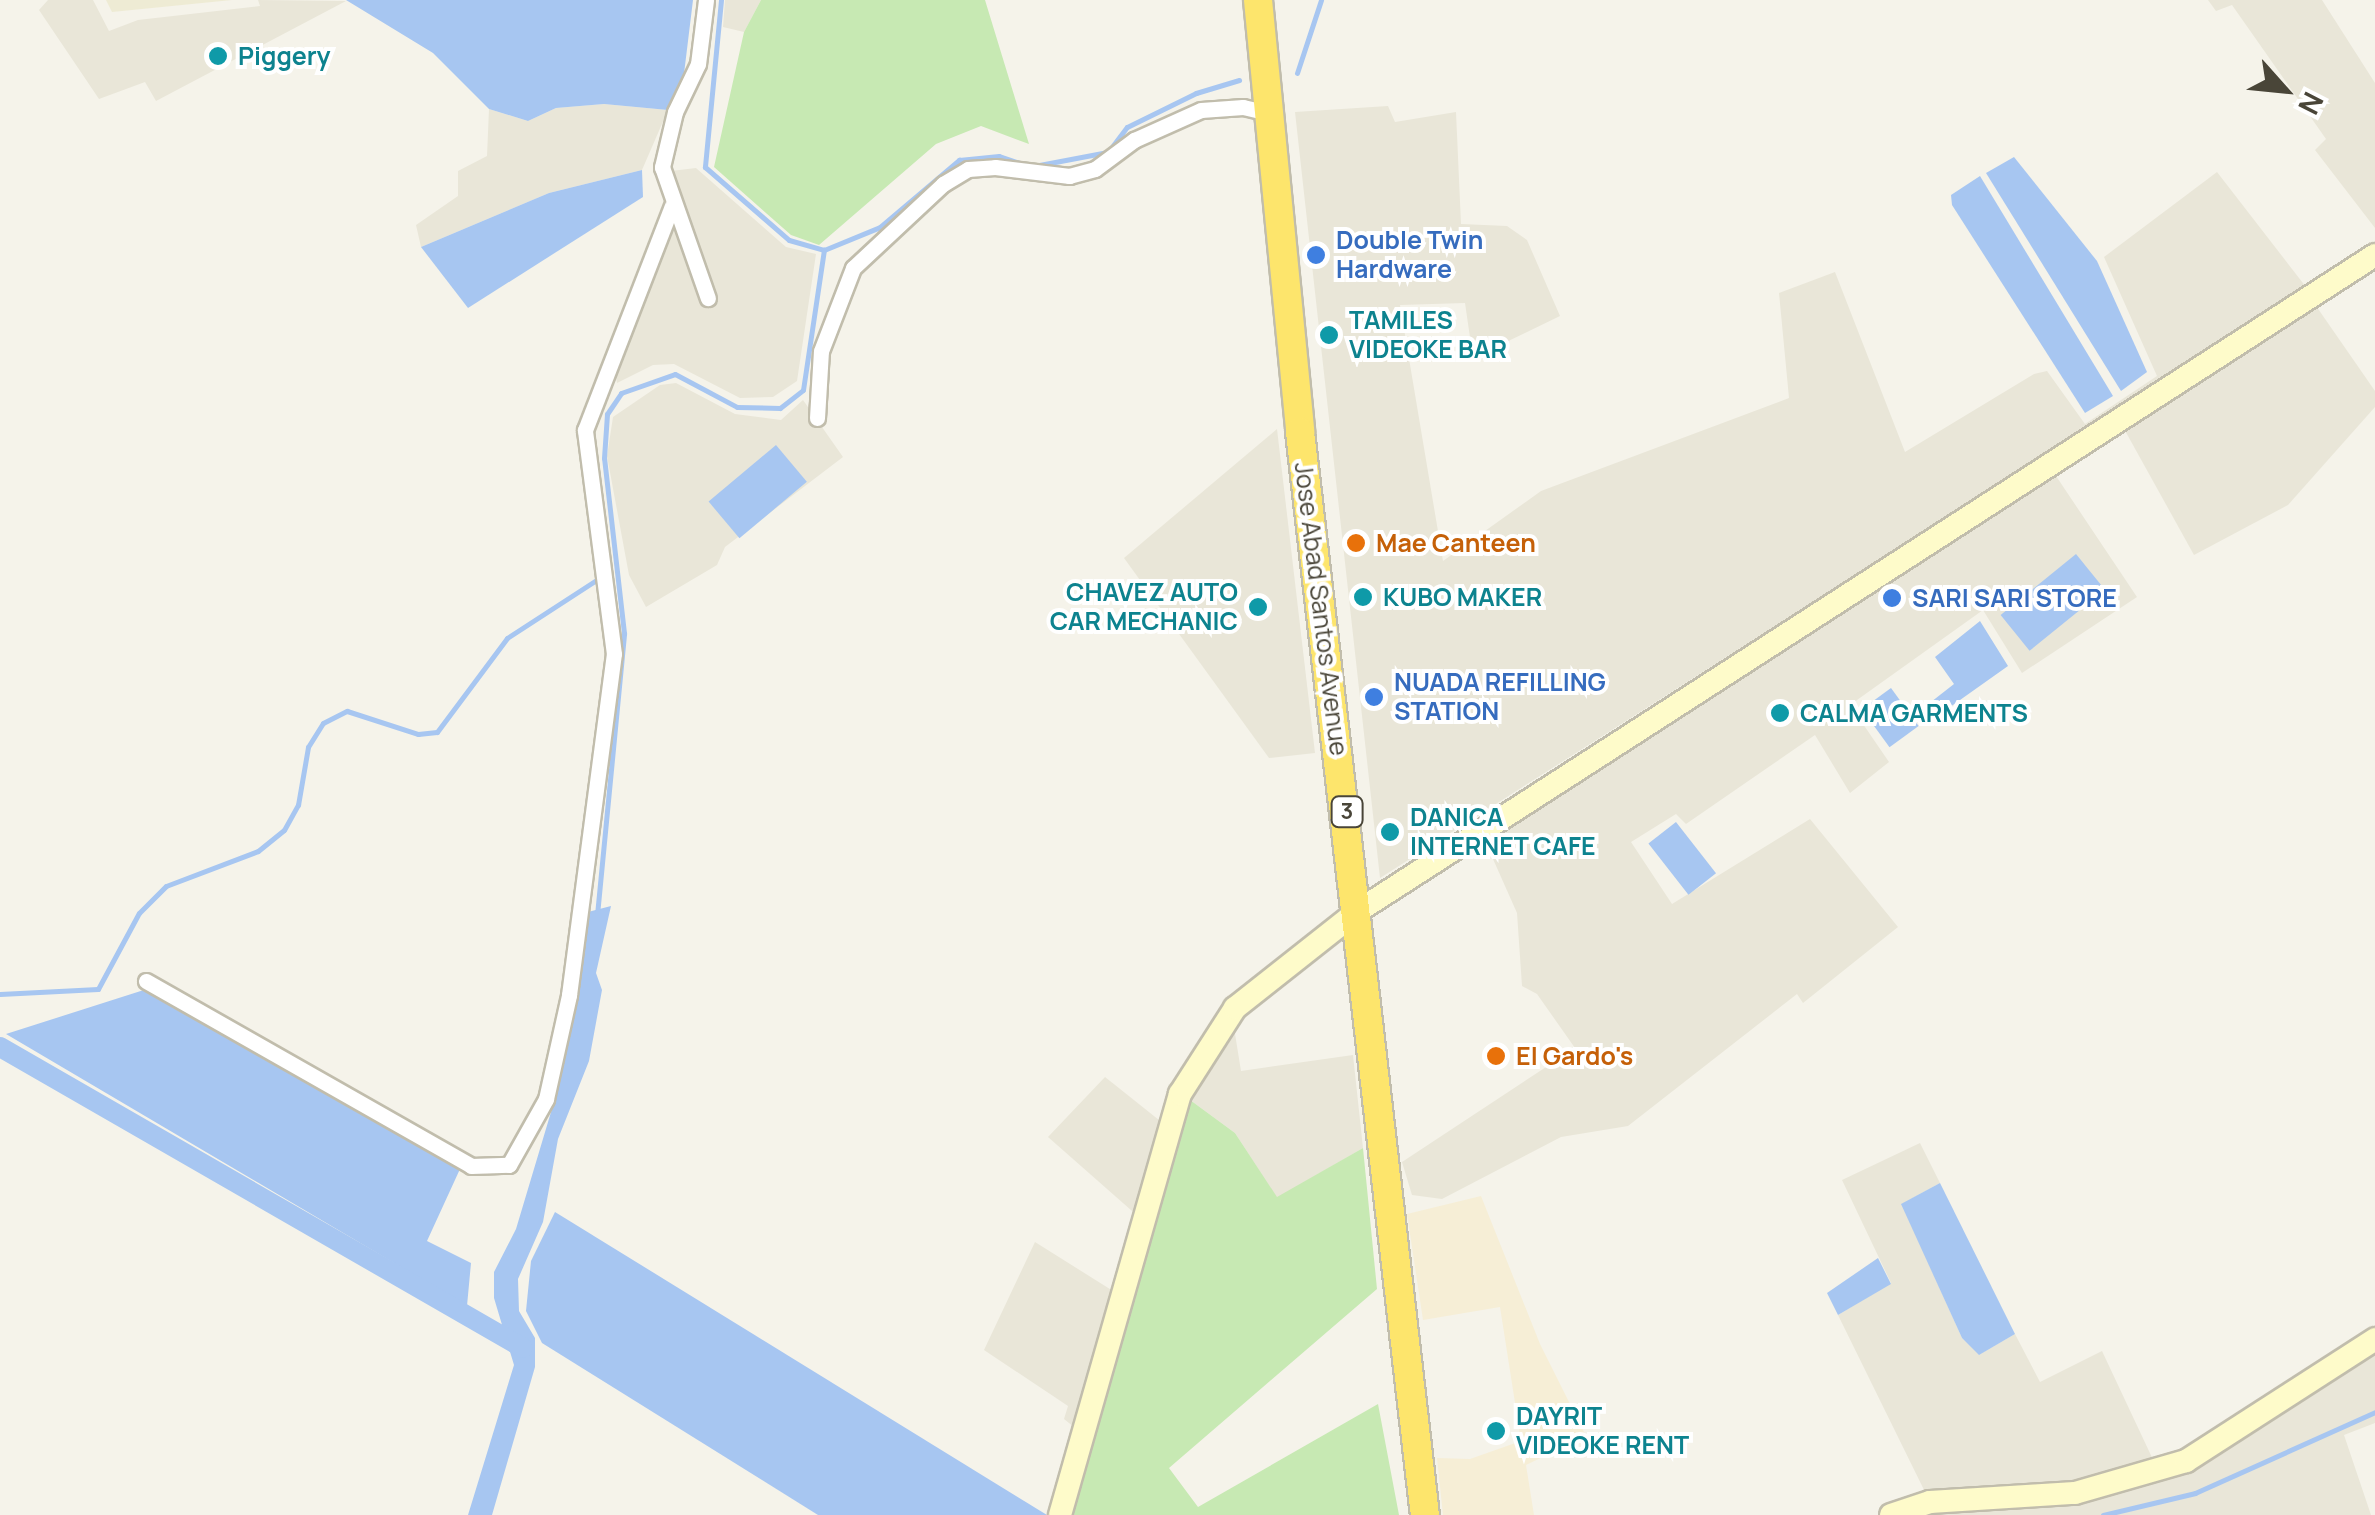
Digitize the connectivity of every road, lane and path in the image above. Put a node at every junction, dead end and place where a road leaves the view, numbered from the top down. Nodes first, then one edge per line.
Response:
1 (706, 0) edge
2 (1258, 0) edge
3 (1269, 113) junction
4 (672, 206) junction
5 (2375, 255) edge
6 (708, 298) dead end
7 (817, 418) dead end
8 (1358, 912) junction
9 (146, 981) dead end
10 (2375, 1339) edge
11 (1060, 1515) edge
12 (1425, 1515) edge
13 (1891, 1515) edge

1 - 4 street
2 - 3 highway, Jose Abad Santos Avenue / 3
3 - 7 street
3 - 8 highway, Jose Abad Santos Avenue / 3
4 - 6 street
4 - 9 street
5 - 8 street
8 - 11 street
8 - 12 highway, Jose Abad Santos Avenue / 3
10 - 13 street

